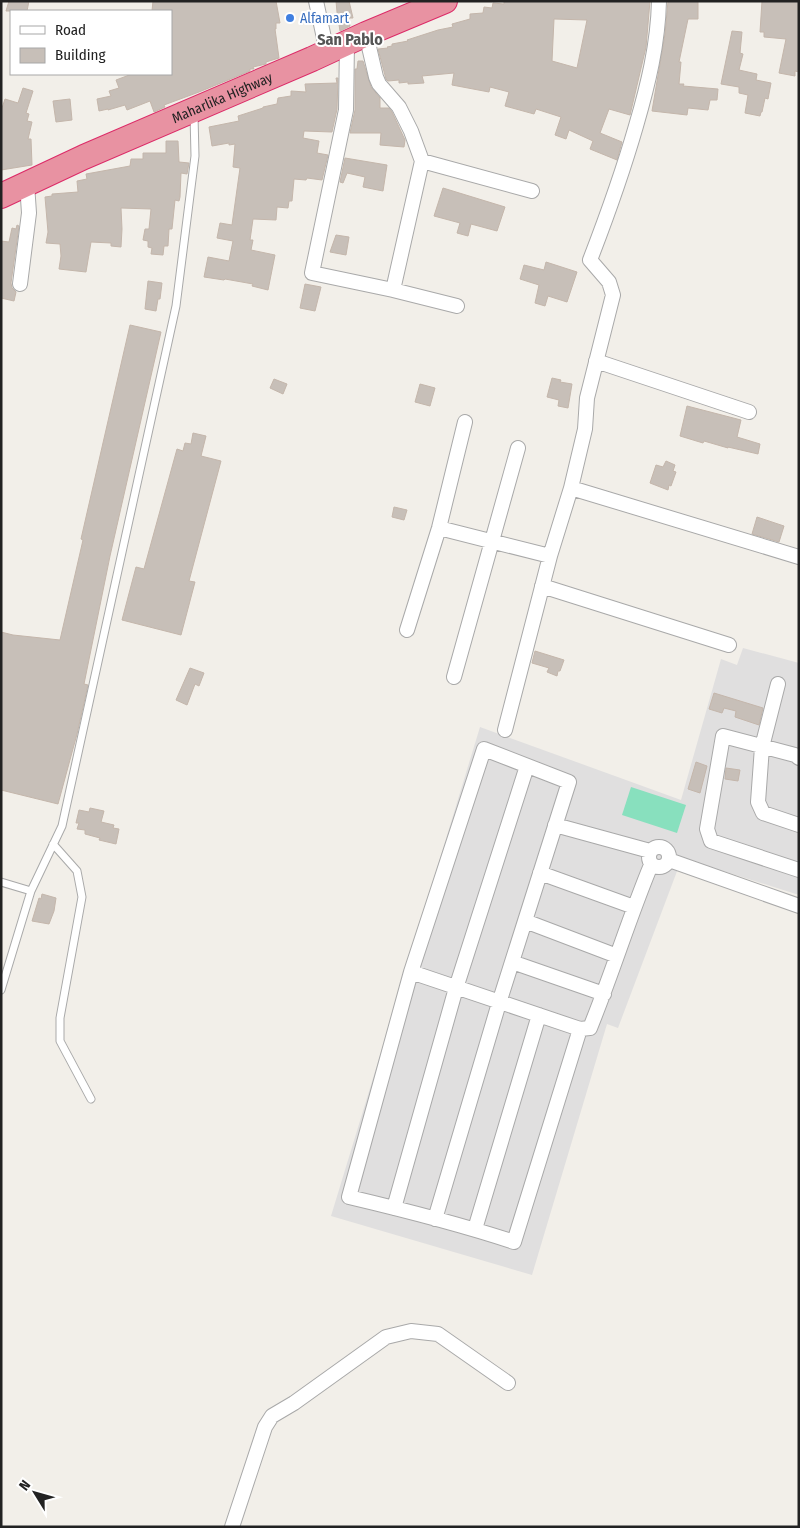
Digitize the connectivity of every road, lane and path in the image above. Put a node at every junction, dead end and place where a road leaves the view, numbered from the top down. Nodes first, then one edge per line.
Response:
1 (316, 1) edge
2 (445, 1) edge
3 (659, 1) edge
4 (346, 43) junction
5 (194, 110) junction
6 (422, 162) junction
7 (27, 184) junction
8 (532, 191) dead end
9 (1, 196) edge
10 (20, 284) dead end
11 (393, 290) junction
12 (457, 306) dead end
13 (596, 361) junction
14 (749, 412) dead end
15 (465, 422) dead end
16 (518, 448) dead end
17 (571, 488) junction
18 (439, 528) junction
19 (491, 541) junction
20 (550, 556) junction
21 (799, 557) edge
22 (542, 586) junction
23 (407, 630) dead end
24 (729, 646) dead end
25 (454, 677) dead end
26 (778, 684) dead end
27 (505, 730) dead end
28 (762, 747) junction
29 (799, 758) edge
30 (527, 766) junction
31 (799, 824) edge
32 (555, 825) junction
33 (53, 844) junction
34 (651, 858) junction
35 (799, 870) edge
36 (540, 873) junction
37 (1, 882) edge
38 (31, 891) junction
39 (799, 906) edge
40 (634, 907) junction
41 (525, 921) junction
42 (617, 956) junction
43 (512, 962) junction
44 (411, 972) junction
45 (456, 988) junction
46 (1, 990) edge
47 (604, 994) junction
48 (499, 1003) junction
49 (539, 1015) junction
50 (580, 1029) junction
51 (90, 1100) dead end
52 (394, 1208) junction
53 (435, 1219) junction
54 (475, 1229) junction
55 (508, 1384) dead end
56 (232, 1527) edge

1 - 4 street
2 - 4 highway, Maharlika Highway
3 - 13 street
4 - 5 highway, Maharlika Highway
4 - 6 street
4 - 11 street
5 - 7 highway, Maharlika Highway
5 - 33 lane
6 - 8 street
6 - 11 street
7 - 9 highway, Maharlika Highway
7 - 10 street
11 - 12 street
13 - 14 street
13 - 17 street
15 - 18 street
16 - 19 street
17 - 20 street
17 - 21 street
18 - 19 street
18 - 23 street
19 - 20 street
19 - 25 street
20 - 22 street
22 - 24 street
22 - 27 street
26 - 28 street
28 - 29 street
28 - 31 street
28 - 35 street
30 - 32 street
30 - 44 street
30 - 45 street
32 - 34 street
32 - 36 street
33 - 38 lane
33 - 51 lane
34 - 39 street
34 - 40 street
36 - 40 street
36 - 41 street
37 - 38 lane
38 - 46 lane
40 - 42 street
41 - 42 street
41 - 43 street
42 - 47 street
43 - 47 street
43 - 48 street
44 - 45 street
44 - 52 street
45 - 48 street
45 - 52 street
47 - 50 street
48 - 49 street
48 - 53 street
49 - 50 street
49 - 54 street
50 - 54 street
52 - 53 street
53 - 54 street
55 - 56 street

